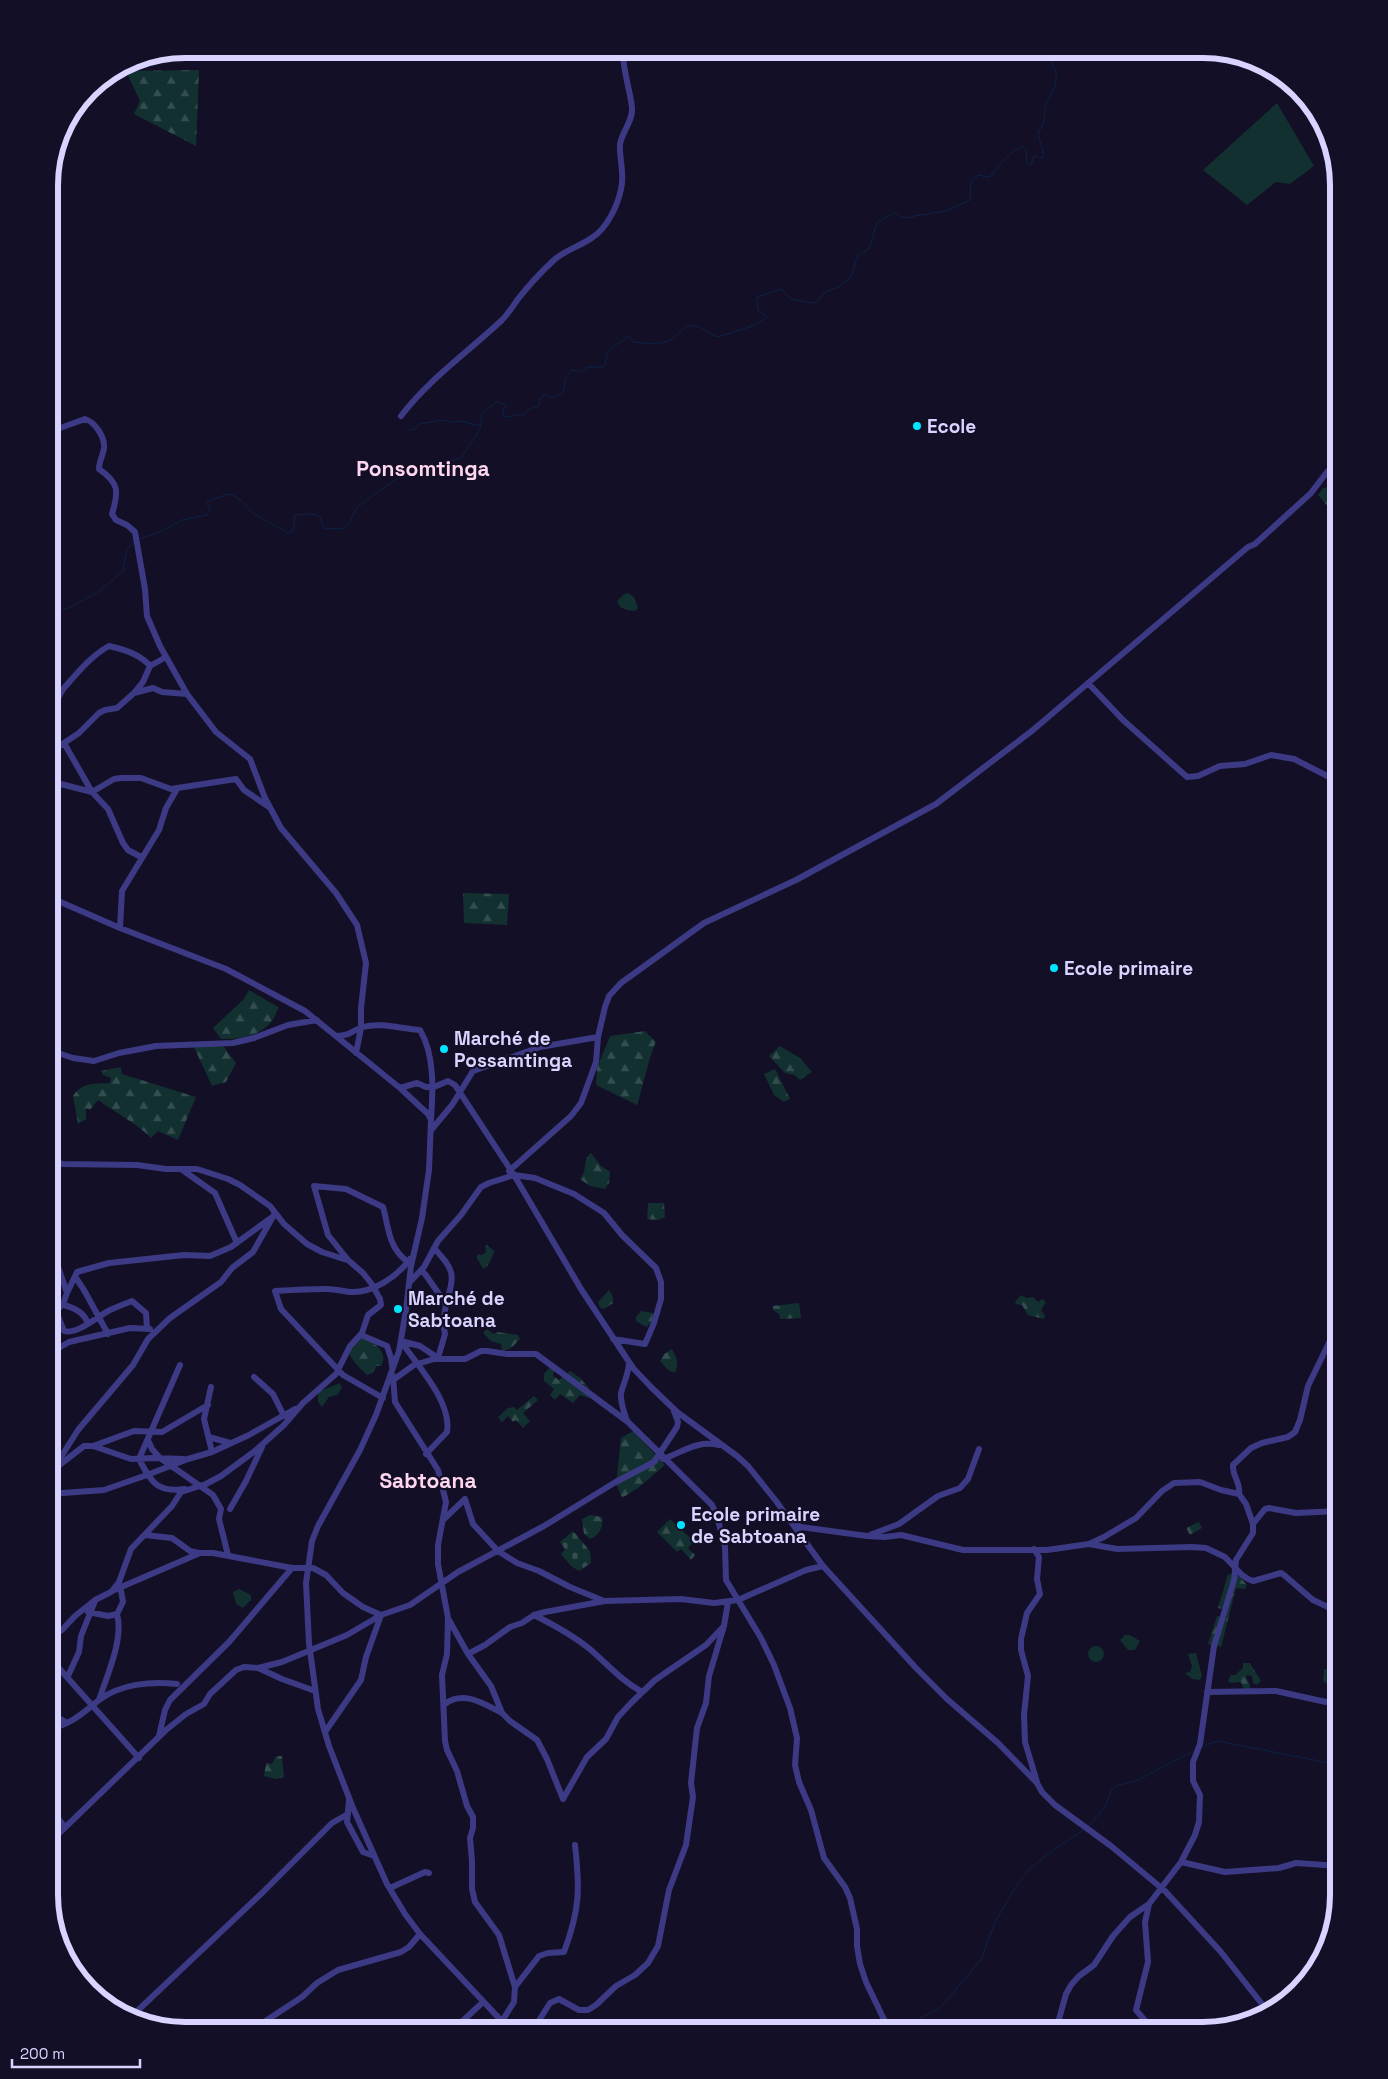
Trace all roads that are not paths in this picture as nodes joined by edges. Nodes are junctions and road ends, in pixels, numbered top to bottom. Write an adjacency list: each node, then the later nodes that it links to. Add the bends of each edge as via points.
1 (623, 58): 2 (street, via 632,112 620,142 622,184 614,210 594,237 556,258 537,276 504,319 459,356)
2 (400, 416)
3 (58, 428): 5 (street, via 85,418 95,425 103,441 99,469 114,480 116,491 112,514 135,532 147,616)
4 (1330, 469): 7 (street, via 1312,493 1286,518)
5 (166, 657): 6 (street); 9 (street)
6 (150, 666): 8 (street); 10 (street, via 146,661 110,646 87,662)
7 (1088, 683): 13 (street, via 1187,778 1220,766 1245,764 1271,755 1294,759); 24 (street, via 1033,730 936,804 796,880 704,924 626,979 609,996)
8 (134, 693): 9 (street, via 153,688); 11 (street, via 117,708 99,714)
9 (187, 694): 17 (street, via 216,732 250,759)
10 (58, 699)
11 (64, 743): 12 (street); 16 (street)
12 (58, 747)
13 (1330, 777)
14 (58, 783): 16 (street)
15 (177, 789): 16 (street, via 126,777 114,779); 17 (street, via 236,779 244,790); 18 (street)
16 (92, 792): 18 (street, via 108,809 126,847)
17 (269, 807): 22 (street, via 281,828 336,893 357,925 366,963)
18 (142, 856): 20 (street, via 122,891)
19 (58, 901): 20 (street)
20 (120, 928): 21 (street, via 226,969)
21 (317, 1020): 23 (street); 25 (street, via 288,1025 233,1043 156,1046 94,1061)
22 (361, 1028): 23 (street, via 348,1036); 26 (street); 27 (street, via 390,1026 420,1030)
23 (336, 1036): 26 (street)
24 (598, 1037): 29 (street, via 553,1043 492,1063 473,1071); 34 (street, via 596,1062 581,1103)
25 (58, 1053)
26 (356, 1053): 28 (street)
27 (434, 1087): 28 (street, via 416,1083); 29 (street, via 450,1082); 30 (street)
28 (400, 1088): 30 (street)
29 (460, 1092): 31 (street); 34 (street)
30 (431, 1120): 31 (street)
31 (432, 1129): 38 (street, via 423,1210)
32 (58, 1163): 33 (street)
33 (180, 1168): 35 (street, via 197,1169 240,1184); 36 (street, via 215,1193)
34 (511, 1173): 37 (street, via 481,1187); 58 (street); 58 (street, via 535,1178 580,1198 604,1213 656,1268 661,1282 661,1299 645,1344)
35 (275, 1213): 36 (street); 39 (street, via 307,1244); 54 (street, via 253,1252 232,1268 221,1282)
36 (237, 1243): 43 (street, via 210,1256 184,1255 109,1263 77,1272)
37 (434, 1248): 42 (street); 49 (street, via 452,1274)
38 (414, 1254): 40 (street); 44 (street)
39 (348, 1260): 40 (street, via 328,1235 314,1186 346,1189 382,1207 395,1250); 45 (street, via 364,1273)
40 (408, 1262): 45 (street)
41 (58, 1266): 46 (street)
42 (421, 1270): 44 (street); 49 (street)
43 (76, 1278): 46 (street); 51 (street)
44 (408, 1283): 59 (street)
45 (374, 1287): 57 (street, via 382,1303 368,1316); 66 (street, via 354,1292 326,1289 275,1291 281,1309)
46 (67, 1293): 48 (street)
47 (58, 1303): 48 (street)
48 (62, 1304): 50 (street); 53 (street, via 82,1314)
49 (446, 1304): 62 (street, via 445,1334)
50 (58, 1309)
51 (99, 1316): 53 (street); 55 (street, via 132,1301 146,1313); 56 (street)
52 (58, 1321): 53 (street, via 68,1332)
53 (88, 1324)
54 (159, 1328): 55 (street); 79 (street, via 148,1338 130,1369 87,1418)
55 (147, 1329): 56 (street, via 130,1328)
56 (108, 1334): 61 (street, via 68,1342)
57 (361, 1334): 66 (street, via 350,1346); 67 (street, via 387,1346)
58 (613, 1338): 63 (street)
59 (401, 1341): 62 (street, via 420,1346); 64 (street); 67 (street)
60 (1330, 1341): 99 (street, via 1308,1386 1295,1432 1251,1448 1233,1466)
61 (58, 1348)
62 (438, 1358): 64 (street); 75 (street, via 466,1358 487,1351 536,1354)
63 (629, 1362): 73 (street); 75 (street, via 621,1394)
64 (416, 1363): 67 (street); 87 (street, via 447,1412 448,1430)
65 (180, 1365): 76 (street)
66 (340, 1368): 70 (street, via 348,1378); 71 (street)
67 (393, 1376): 70 (street); 87 (street, via 393,1395 398,1410)
68 (254, 1377): 74 (street, via 273,1394)
69 (211, 1388): 72 (street)
70 (383, 1398): 114 (street, via 360,1450 318,1526)
71 (302, 1403): 74 (street); 81 (street)
72 (208, 1405): 76 (street, via 162,1432); 77 (street, via 204,1419)
73 (672, 1407): 82 (street); 88 (street, via 677,1427)
74 (284, 1416): 80 (street)
75 (628, 1422): 88 (street)
76 (150, 1431): 78 (street); 84 (street, via 122,1433)
77 (209, 1437): 80 (street); 86 (street)
78 (148, 1438): 89 (street); 90 (street)
79 (72, 1441): 83 (street); 92 (street)
80 (230, 1443): 86 (street)
81 (263, 1444): 96 (street, via 221,1476); 100 (street)
82 (722, 1445): 88 (street, via 699,1444 679,1454); 103 (street, via 748,1466)
83 (84, 1446): 84 (street); 93 (street)
84 (94, 1446): 90 (street)
85 (979, 1449): 106 (street, via 968,1479 960,1488 938,1496 899,1524)
86 (212, 1452): 91 (street)
87 (426, 1454): 102 (street, via 440,1477 446,1502)
88 (663, 1456): 109 (street); 119 (street, via 716,1511 725,1546 726,1580)
89 (160, 1458): 90 (street); 91 (street); 94 (street)
90 (139, 1459): 95 (street)
91 (188, 1459): 94 (street)
92 (58, 1461)
93 (58, 1466)
94 (171, 1466): 95 (street); 96 (street)
95 (147, 1475): 97 (street, via 156,1485 168,1490); 98 (street, via 104,1490)
96 (199, 1486): 97 (street); 111 (street, via 213,1495 221,1509 219,1519)
97 (191, 1488): 105 (street, via 179,1494)
98 (58, 1493)
99 (1239, 1494): 104 (street); 107 (street, via 1200,1482 1174,1482 1136,1518)
100 (230, 1509)
101 (1330, 1511): 104 (street, via 1296,1513 1269,1508)
102 (444, 1519): 109 (street, via 465,1499 473,1524); 116 (street, via 438,1545)
103 (792, 1522): 106 (street, via 801,1527); 112 (street)
104 (1253, 1524): 115 (street, via 1251,1537 1238,1556)
105 (145, 1535): 110 (street, via 172,1538 190,1551); 117 (street, via 129,1552)
106 (867, 1536): 108 (street, via 901,1535 969,1551)
107 (1089, 1544): 108 (street); 115 (street, via 1117,1549 1206,1548 1225,1557)
108 (1034, 1549): 151 (street, via 1039,1557 1037,1579 1040,1594 1027,1613 1021,1639 1028,1676 1025,1742)
109 (498, 1550): 116 (street); 120 (street, via 517,1563 540,1570)
110 (200, 1553): 111 (street); 117 (street)
111 (228, 1555): 113 (street)
112 (823, 1566): 119 (street, via 806,1570); 151 (street, via 916,1668)
113 (292, 1568): 114 (street); 149 (street, via 228,1642 170,1700)
114 (307, 1568): 126 (street, via 326,1575 362,1607); 131 (street)
115 (1235, 1569): 122 (street, via 1253,1580 1281,1573); 139 (street, via 1215,1640)
116 (442, 1583): 126 (street, via 410,1604); 128 (street)
117 (120, 1585): 118 (street); 125 (street, via 123,1602)
118 (95, 1600): 123 (street); 124 (street)
119 (738, 1600): 121 (street); 174 (street, via 774,1665 790,1708 797,1738 795,1765 799,1782 811,1810 824,1858 850,1898 860,1964)
120 (605, 1601): 121 (street, via 681,1599); 127 (street)
121 (728, 1602): 129 (street)
122 (1330, 1610)
123 (81, 1612): 124 (street); 130 (street)
124 (91, 1612): 125 (street, via 108,1616); 135 (street)
125 (117, 1614): 140 (street, via 117,1644)
126 (382, 1615): 131 (street); 148 (street, via 361,1680)
127 (534, 1615): 132 (street); 138 (street, via 589,1649 630,1686)
128 (448, 1618): 132 (street); 142 (street, via 447,1654 442,1675)
129 (724, 1626): 138 (street, via 706,1645); 172 (street, via 697,1728 691,1783 693,1797 686,1844 669,1890 658,1946 648,1963 596,2005 588,2010 579,2010 559,1999 550,2003)
130 (58, 1632)
131 (310, 1651): 134 (street); 137 (street)
132 (468, 1654): 144 (street, via 491,1686)
133 (58, 1666): 135 (street)
134 (258, 1668): 137 (street); 149 (street, via 236,1670 204,1704 186,1714)
135 (68, 1676): 143 (street)
136 (177, 1684): 140 (street, via 145,1683)
137 (315, 1691): 148 (street)
138 (642, 1692): 144 (street, via 618,1717 606,1739 587,1757 562,1799 537,1740)
139 (1207, 1692): 141 (street, via 1276,1691); 159 (street, via 1193,1769 1193,1781 1200,1796 1199,1822 1196,1836)
140 (99, 1700): 143 (street)
141 (1330, 1701)
142 (445, 1704): 144 (street, via 456,1698 470,1698); 166 (street, via 447,1750 474,1817 470,1838 473,1895 499,1936)
143 (93, 1706): 146 (street); 150 (street)
144 (502, 1713)
145 (58, 1718): 146 (street)
146 (67, 1723): 147 (street)
147 (58, 1727)
148 (325, 1732): 152 (street)
149 (159, 1738): 150 (street)
150 (139, 1758): 155 (street)
151 (1037, 1783): 163 (street, via 1063,1812 1111,1846)
152 (349, 1798): 153 (street); 158 (street)
153 (348, 1814): 158 (street, via 347,1822 356,1842 363,1852); 169 (street, via 332,1822)
154 (58, 1819): 155 (street)
155 (65, 1827): 156 (street)
156 (58, 1834)
157 (575, 1845): 166 (street, via 579,1898 564,1952 539,1956)
158 (374, 1856): 162 (street)
159 (1181, 1862): 160 (street, via 1225,1872 1279,1868 1296,1863); 163 (street)
160 (1330, 1865)
161 (429, 1873): 162 (street)
162 (390, 1888): 165 (street)
163 (1161, 1888): 164 (street); 168 (street, via 1221,1952)
164 (1149, 1904): 175 (street, via 1130,1916 1094,1965 1071,1985); 176 (street, via 1145,1922 1148,1962 1136,2010)
165 (420, 1934): 167 (street); 170 (street, via 401,1952 338,1970 325,1977)
166 (515, 1987): 173 (street, via 514,2002)
167 (483, 2002): 171 (street); 173 (street)
168 (1263, 2006)
169 (136, 2012)
170 (266, 2021)
171 (462, 2021)
172 (538, 2021)
173 (502, 2022)
174 (885, 2022)
175 (1058, 2022)
176 (1146, 2022)

